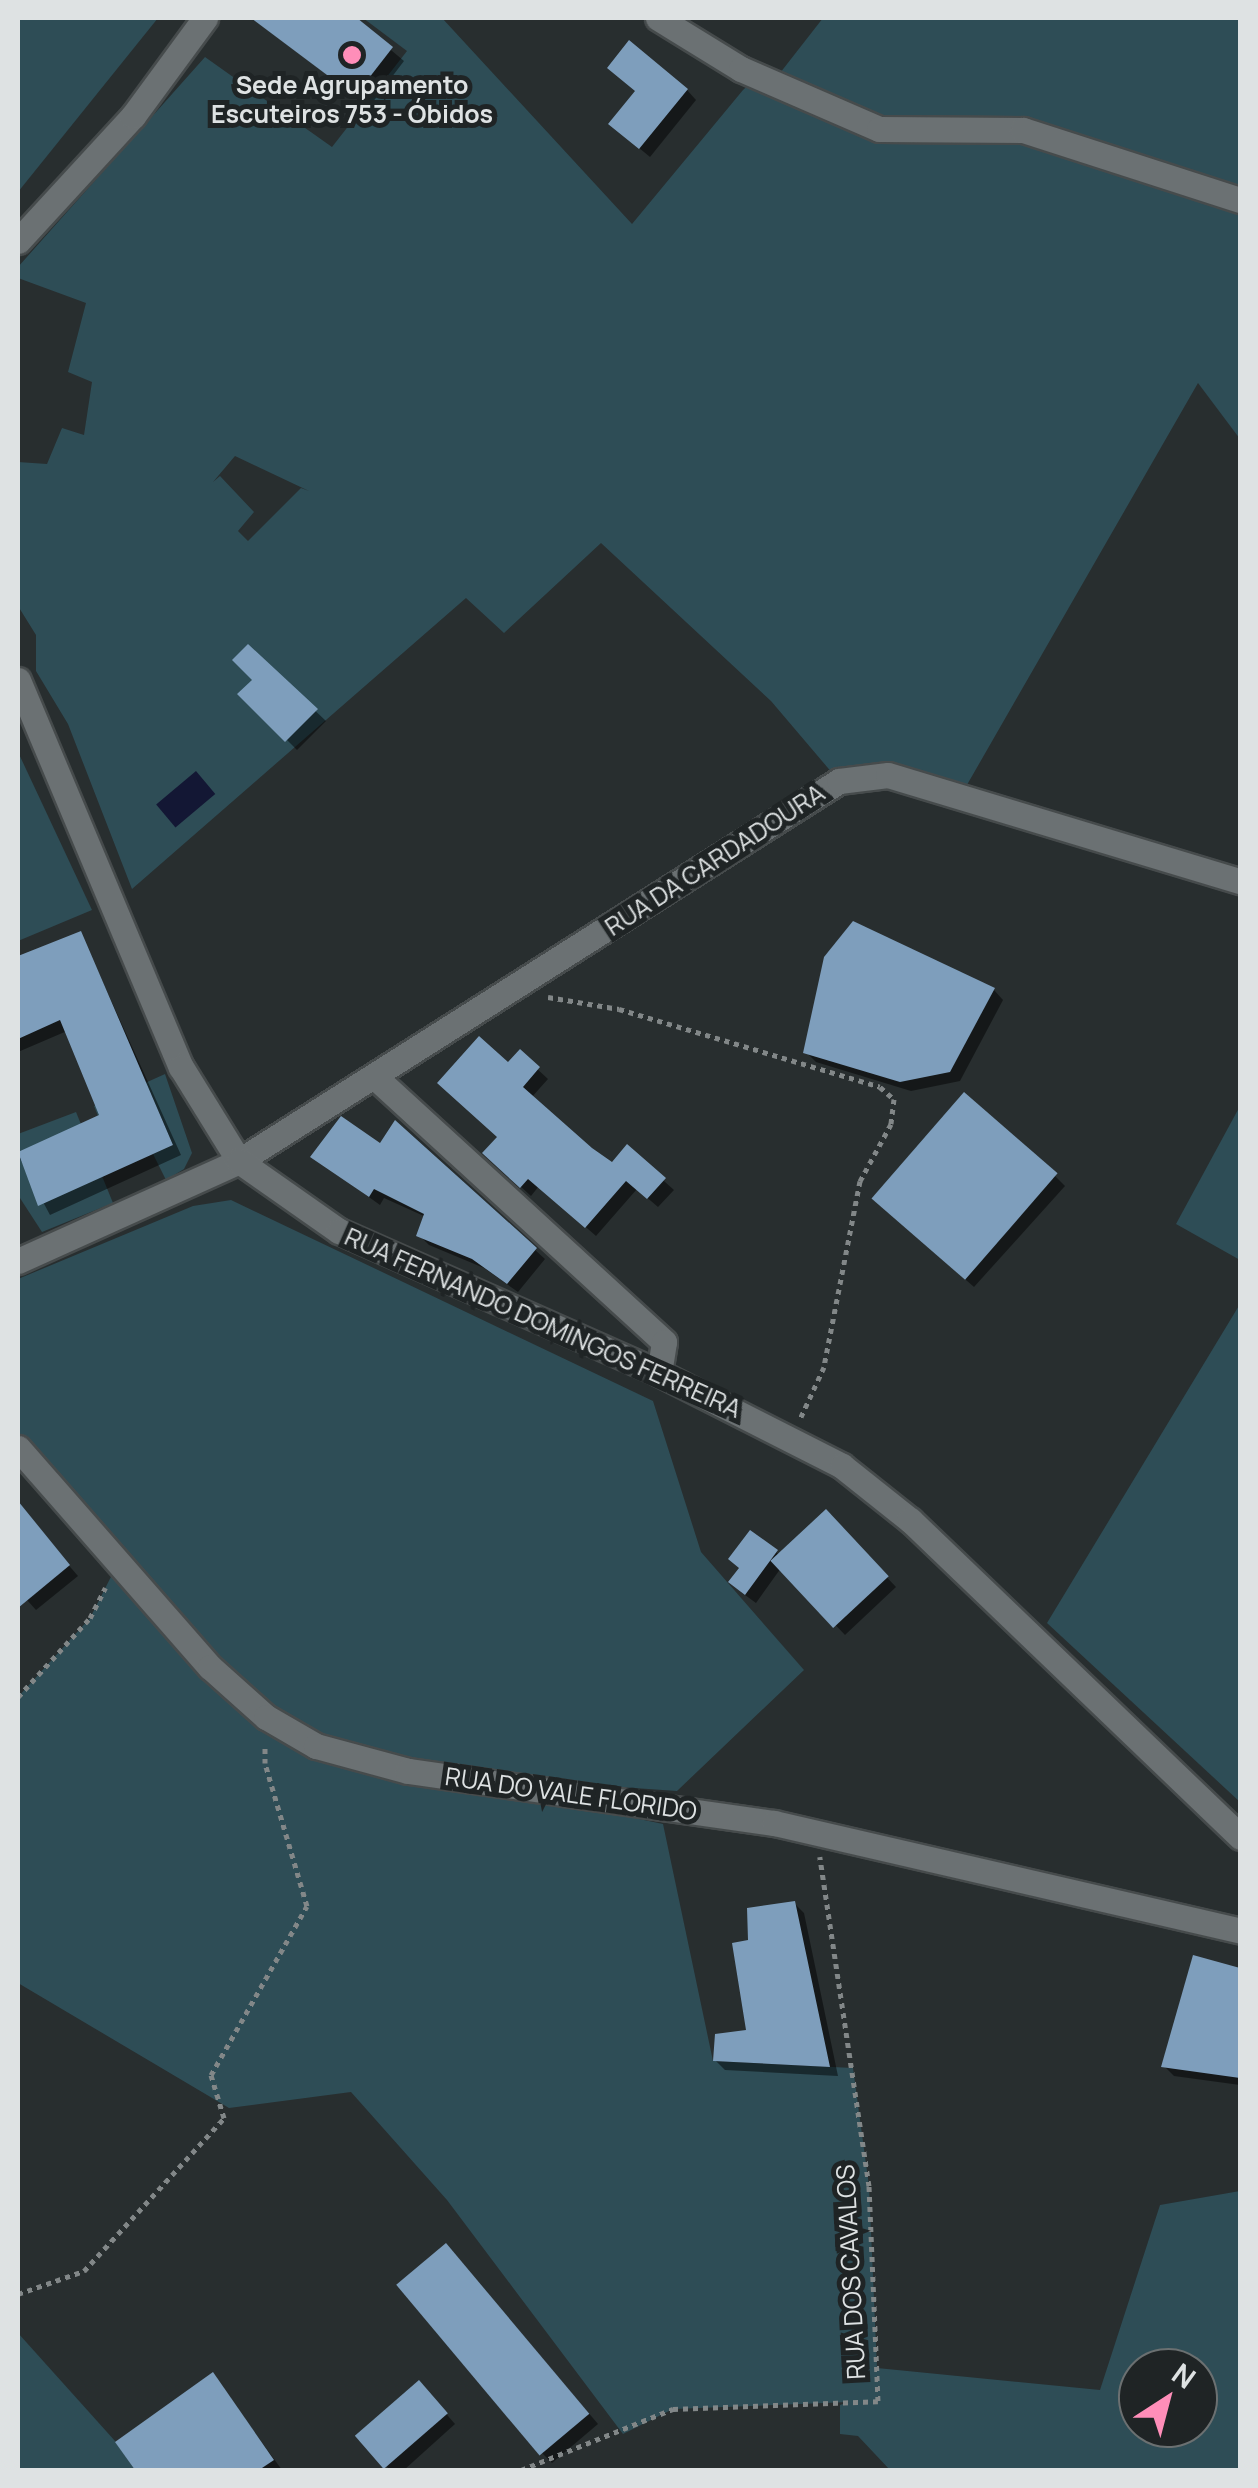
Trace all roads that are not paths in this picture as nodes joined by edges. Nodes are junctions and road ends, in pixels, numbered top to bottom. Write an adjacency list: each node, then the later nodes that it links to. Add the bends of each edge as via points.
1 (204, 18): 4 (street, via 134,116)
2 (658, 18): 3 (street, via 741,69 879,129 1022,130)
3 (1240, 200)
4 (18, 240)
5 (18, 680): 8 (street, RUA FERNANDO DOMINGOS FERREIRA, via 182,1067)
6 (1240, 881): 7 (street, RUA DA CARDADOURA, via 888,775 840,781)
7 (375, 1078): 8 (street, RUA DA CARDADOURA); 10 (street, via 664,1342)
8 (238, 1161): 9 (street, RUA DA CARDADOURA); 10 (street, RUA FERNANDO DOMINGOS FERREIRA, via 339,1231)
9 (19, 1256)
10 (659, 1373): 12 (street, RUA FERNANDO DOMINGOS FERREIRA, via 792,1437 910,1520)
11 (18, 1448): 13 (street, RUA DO VALE FLORIDO, via 210,1667 266,1717 316,1746 408,1771 816,1834)
12 (1240, 1837)
13 (1240, 1932)

